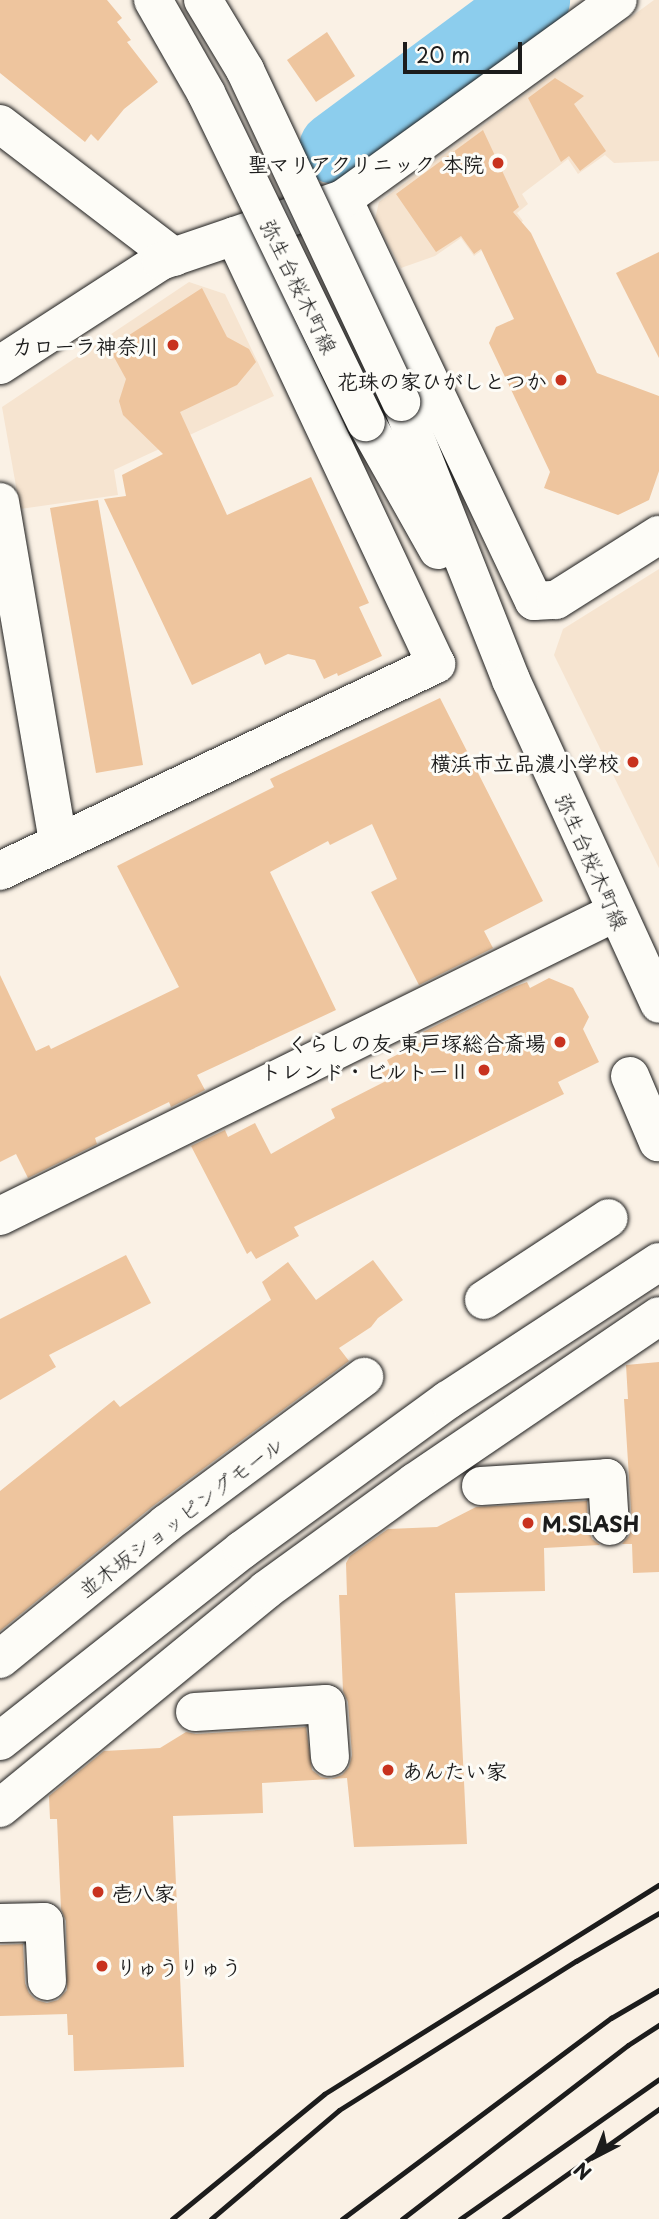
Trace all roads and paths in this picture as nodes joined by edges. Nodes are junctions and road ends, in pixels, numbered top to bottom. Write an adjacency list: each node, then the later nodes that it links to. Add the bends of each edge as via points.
1 (153, 0): 13 (street, 弥生台桜木町線, bridge, via 206,93 366,422)
2 (193, 0): 7 (street, via 222,48)
3 (203, 0): 13 (street, 弥生台桜木町線, bridge, via 244,69 401,402)
4 (618, 0): 6 (street)
5 (0, 124): 9 (street)
6 (342, 199): 7 (street); 12 (street, via 534,601 556,600)
7 (301, 213): 8 (street)
8 (235, 236): 9 (street); 14 (street, via 436,664)
9 (174, 257): 10 (street)
10 (0, 365)
11 (0, 502): 14 (street)
12 (659, 535)
13 (511, 680): 16 (street, 弥生台桜木町線)
14 (58, 843): 15 (street)
15 (0, 871)
16 (616, 912): 17 (street, 弥生台桜木町線); 20 (street)
17 (659, 1004)
18 (630, 1076): 19 (street)
19 (658, 1142)
20 (0, 1216)
21 (609, 1218): 23 (street)
22 (659, 1262): 30 (street, via 448,1400 242,1550)
23 (484, 1300)
24 (659, 1316): 32 (street, via 266,1590)
25 (364, 1377): 28 (street, 並木坂ショッピングモール, via 166,1524)
26 (481, 1486): 27 (street, via 607,1478)
27 (610, 1526)
28 (0, 1659)
29 (195, 1712): 31 (street, via 326,1704)
30 (0, 1741)
31 (330, 1758)
32 (0, 1808)
33 (0, 1923): 34 (street, via 44,1922)
34 (47, 1981)

